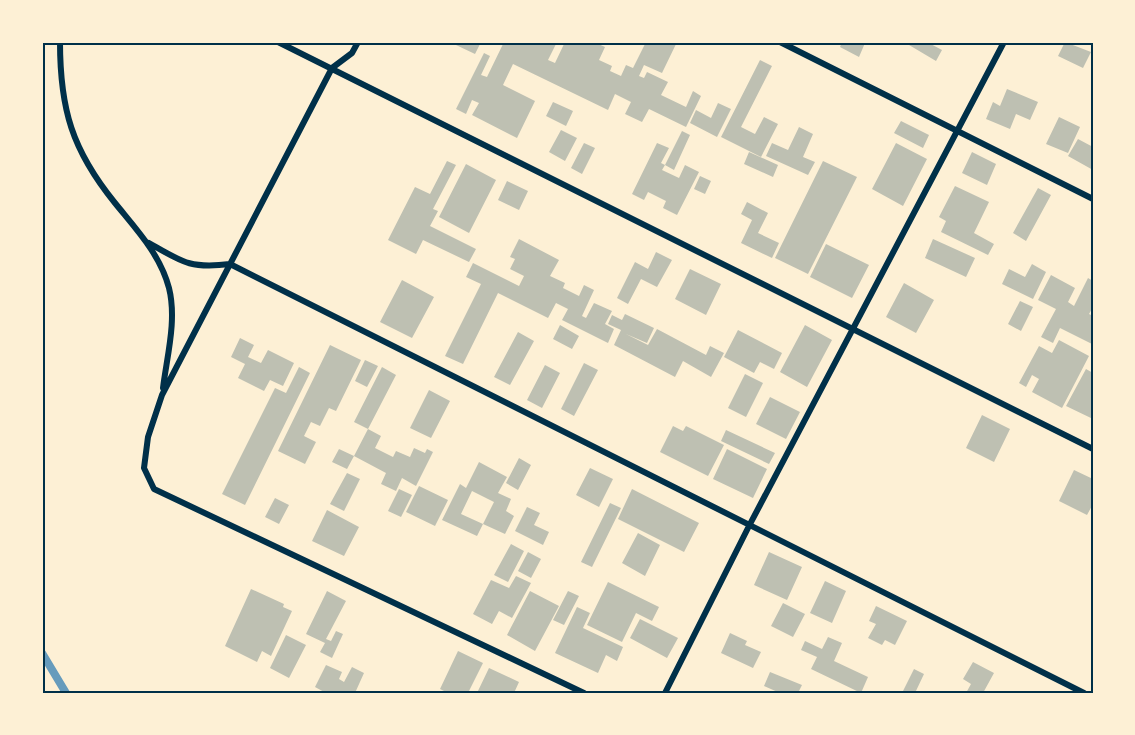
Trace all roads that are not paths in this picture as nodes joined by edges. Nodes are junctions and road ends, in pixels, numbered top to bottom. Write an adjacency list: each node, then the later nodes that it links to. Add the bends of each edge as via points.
1 (60, 42): 9 (street, via 63,104 70,132 113,201)
2 (278, 42): 6 (street)
3 (358, 42): 6 (street, via 352,53)
4 (780, 42): 7 (street)
5 (1004, 42): 7 (street)
6 (332, 68): 10 (street); 11 (street)
7 (958, 131): 8 (street); 11 (street)
8 (1093, 199)
9 (149, 243): 10 (street, via 189,265); 12 (street, via 169,288 171,324)
10 (230, 264): 12 (street); 14 (street)
11 (853, 328): 13 (street); 14 (street)
12 (162, 395): 15 (street, via 147,437 144,468 154,489)
13 (1093, 449)
14 (748, 525): 16 (street); 17 (street)
15 (584, 693)
16 (665, 693)
17 (1084, 693)

